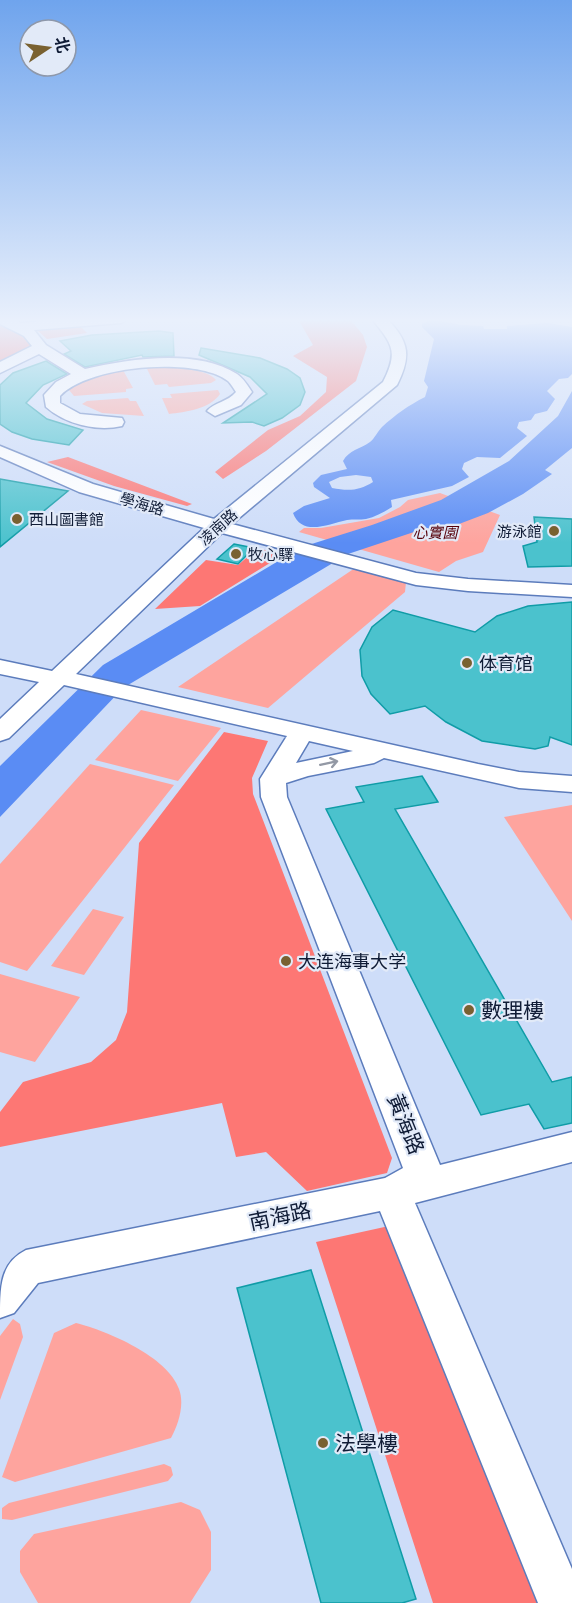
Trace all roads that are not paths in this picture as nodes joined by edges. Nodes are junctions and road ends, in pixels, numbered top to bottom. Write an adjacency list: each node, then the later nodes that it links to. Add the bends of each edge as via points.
1 (53, 394): 5 (street, via 52,404 73,418)
2 (243, 394): 4 (street, via 233,404)
3 (379, 394): 7 (street, 凌南路)
4 (215, 411)
5 (116, 422)
6 (0, 451): 7 (street, 學海路, via 86,488)
7 (217, 526): 8 (street, 學海路, via 416,579); 10 (street, 凌南路)
8 (572, 591)
9 (0, 667): 10 (street)
10 (58, 678): 11 (street, 凌南路); 12 (street)
11 (0, 733)
12 (301, 733): 13 (street); 14 (street)
13 (398, 755): 14 (street, one-way to 13, via 364,755); 15 (street, via 519,780)
14 (273, 778): 17 (street, 黃海路, via 274,796 422,1163 422,1174)
15 (572, 784)
16 (572, 1147): 17 (street, 南海路)
17 (392, 1193): 18 (street, 南海路, via 26,1268); 19 (street)
18 (0, 1300)
19 (562, 1603)

